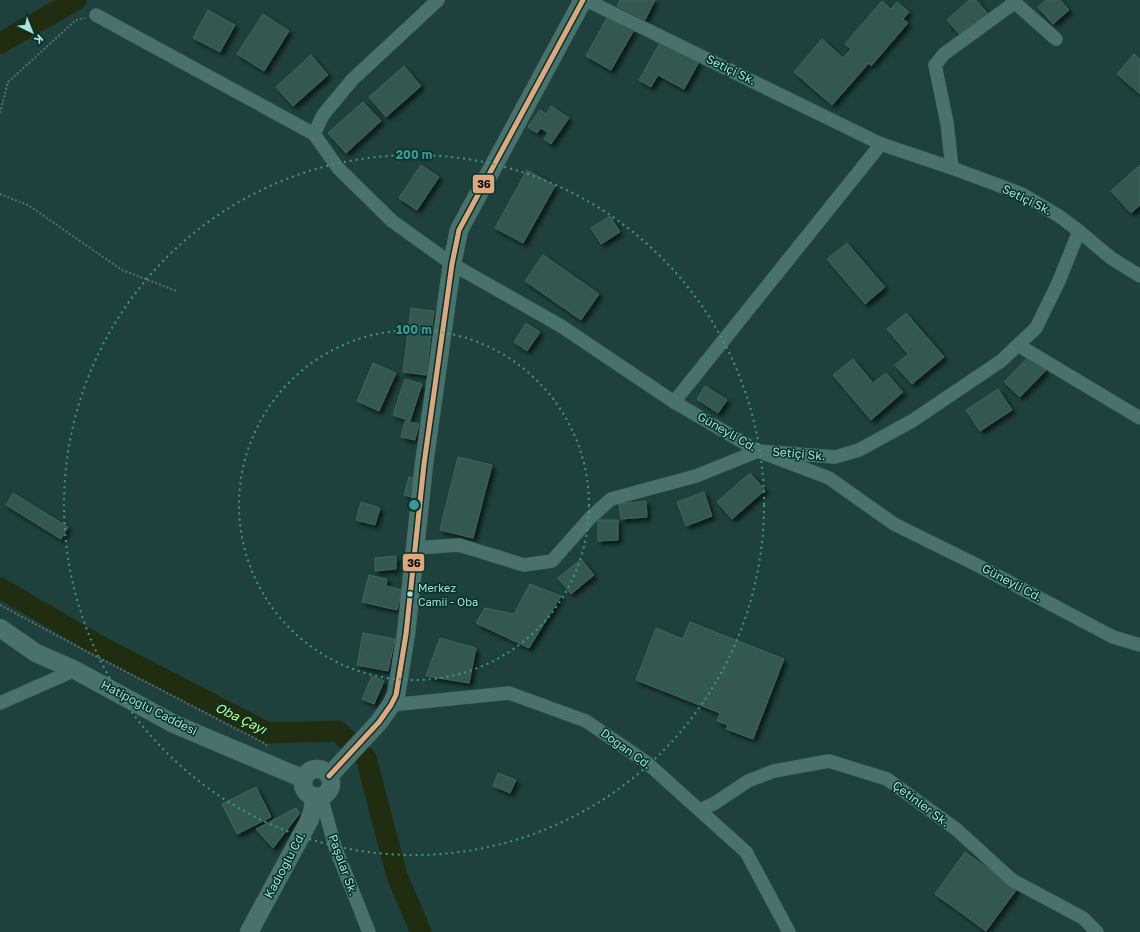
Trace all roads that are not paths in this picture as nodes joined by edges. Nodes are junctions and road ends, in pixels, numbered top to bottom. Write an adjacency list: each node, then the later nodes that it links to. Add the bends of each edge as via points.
1 (438, 0): 7 (street, via 352,80 323,114)
2 (583, 0): 11 (street, via 459,230)
3 (586, 0): 8 (street, Setiçi Sk.)
4 (1013, 1): 6 (street); 9 (street, via 944,54 935,65 947,123)
5 (96, 15): 7 (street)
6 (1056, 39)
7 (314, 134): 11 (street, Güneyli Cd., via 338,168 392,221)
8 (882, 144): 9 (street, Setiçi Sk.); 14 (street)
9 (952, 168): 10 (street, Setiçi Sk., via 1022,194)
10 (1079, 231): 12 (street, via 1111,258); 13 (street, Setiçi Sk., via 1060,281 1036,328)
11 (452, 264): 14 (street, Güneyli Cd., via 561,326); 19 (street)
12 (1140, 276)
13 (1018, 345): 15 (street); 17 (street, Setiçi Sk., via 1001,361 912,421 859,450)
14 (674, 402): 16 (street, Güneyli Cd.)
15 (1140, 418)
16 (758, 451): 17 (street, Setiçi Sk.); 18 (street, Güneyli Cd.); 19 (street, via 696,476 610,499 552,561 524,566 459,545)
17 (835, 457): 18 (street)
18 (829, 478): 21 (street, Güneyli Cd., via 894,524 980,566 1113,637)
19 (415, 548): 24 (street, via 406,634 396,695)
20 (0, 628): 22 (street, Hatipoğlu Caddesi, via 36,653)
21 (1140, 645)
22 (75, 670): 23 (street); 26 (street, Hatipoğlu Caddesi, via 174,724)
23 (0, 703)
24 (391, 705): 25 (street, via 379,722); 28 (street, Doğan Cd., via 509,694 586,721 646,762)
25 (329, 776): 26 (street, via 323,770 315,769 308,772); 27 (street, via 330,788)
26 (304, 779): 27 (street, via 305,790 310,795)
27 (318, 796): 29 (street, Kadıoğlu Cd., via 309,821); 30 (street, Paşalar Sk.)
28 (700, 810): 31 (street, Doğan Cd., via 746,852); 32 (street, Çetinler Sk., via 716,803 748,781 774,771 828,761 888,779 956,829 1012,880 1082,918)
29 (249, 932)
30 (369, 932)
31 (788, 932)
32 (1097, 932)

